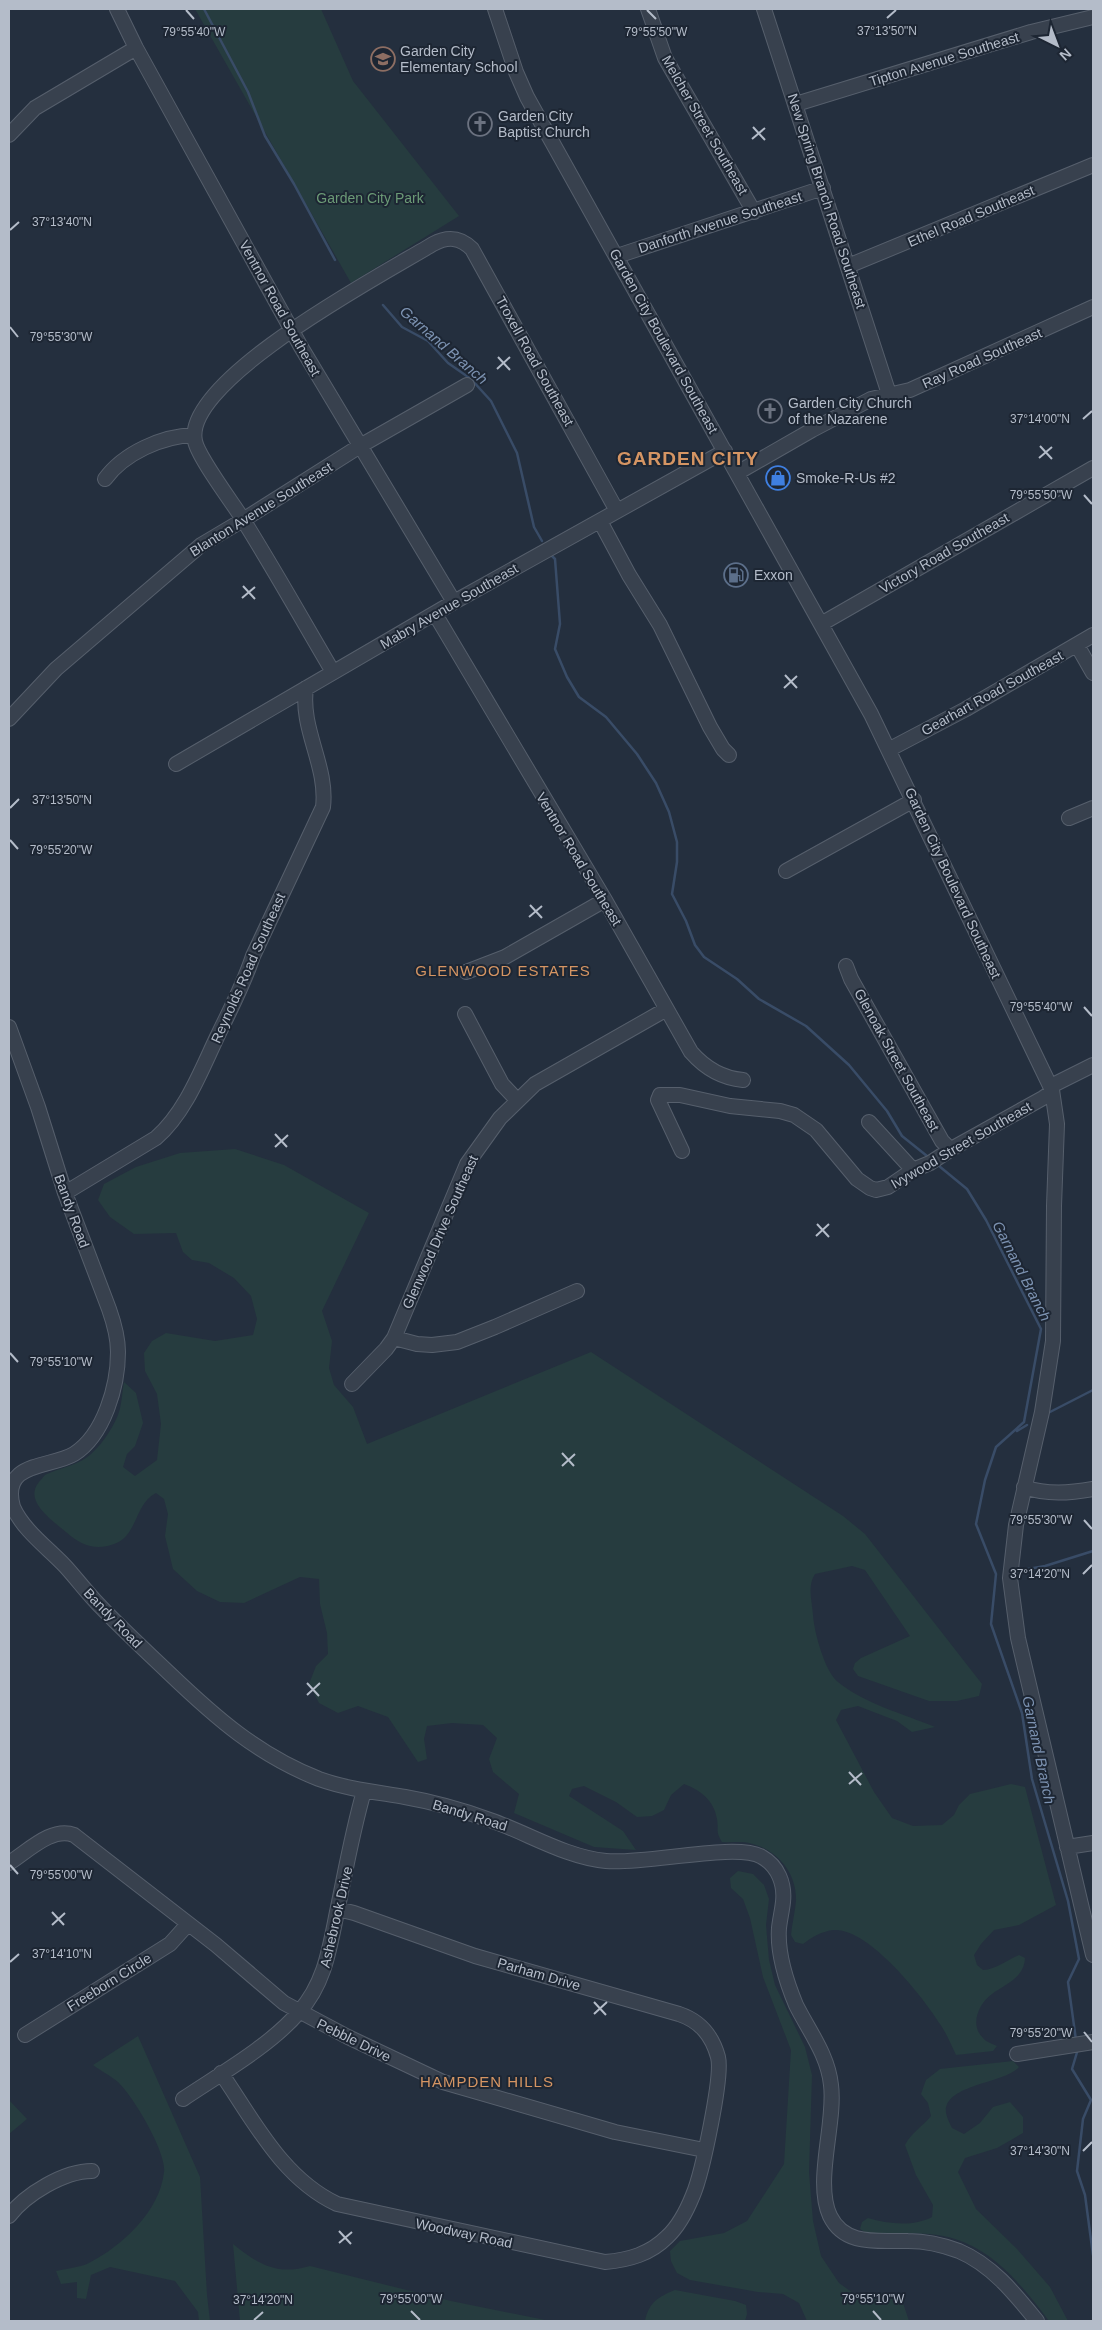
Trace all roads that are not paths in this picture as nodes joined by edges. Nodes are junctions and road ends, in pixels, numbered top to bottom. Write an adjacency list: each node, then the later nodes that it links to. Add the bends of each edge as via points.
1 (117, 9): 6 (street, Ventnor Road Southeast)
2 (495, 9): 12 (street, Garden City Boulevard Southeast, via 527,97)
3 (648, 9): 11 (street, Melcher Street Southeast, via 665,58)
4 (764, 9): 7 (street, New Spring Branch Road Southeast)
5 (1093, 17): 7 (street, Tipton Avenue Southeast, via 1031,32)
6 (136, 48): 8 (street, via 35,108); 15 (street, Ventnor Road Southeast)
7 (796, 104): 10 (street, New Spring Branch Road Southeast)
8 (9, 135)
9 (1093, 165): 13 (street, Ethel Road Southeast)
10 (823, 188): 11 (street, Danforth Avenue Southeast); 13 (street, New Spring Branch Road Southeast)
11 (754, 212): 12 (street, Danforth Avenue Southeast)
12 (617, 256): 20 (street, Garden City Boulevard Southeast)
13 (848, 266): 17 (street, New Spring Branch Road Southeast)
14 (1093, 307): 17 (street, Ray Road Southeast, via 910,390)
15 (291, 330): 18 (street, via 227,381 207,404); 19 (street, Ventnor Road Southeast); 24 (street, Troxell Road Southeast, via 433,244 444,239 459,240 472,249)
16 (466, 385): 19 (street, Blanton Avenue Southeast)
17 (889, 394): 22 (street, Ray Road Southeast, via 812,430)
18 (194, 435): 23 (street, via 173,437 127,457); 25 (street, via 197,448)
19 (360, 446): 25 (street, Blanton Avenue Southeast); 27 (street, Ventnor Road Southeast)
20 (725, 451): 22 (street, Garden City Boulevard Southeast); 24 (street, Mabry Avenue Southeast)
21 (1093, 468): 29 (street, Victory Road Southeast)
22 (737, 473): 29 (street, Garden City Boulevard Southeast)
23 (105, 479)
24 (617, 511): 26 (street, Mabry Avenue Southeast)
25 (243, 520): 32 (street); 35 (street, Blanton Avenue Southeast, via 200,545 172,567 56,669)
26 (600, 521): 27 (street, Mabry Avenue Southeast); 37 (street, via 660,625 710,726)
27 (454, 602): 28 (street, Mabry Avenue Southeast)
28 (435, 614): 32 (street, Mabry Avenue Southeast); 43 (street, Ventnor Road Southeast)
29 (820, 624): 36 (street, Garden City Boulevard Southeast)
30 (1093, 635): 31 (street, Gearhart Road Southeast)
31 (1077, 645): 33 (street); 36 (street, Gearhart Road Southeast)
32 (333, 672): 34 (street, Mabry Avenue Southeast)
33 (1093, 673)
34 (306, 688): 38 (street, Mabry Avenue Southeast); 57 (street, Reynolds Road Southeast, via 305,712 324,784 323,807 253,956 247,976 204,1064 166,1129)
35 (9, 719)
36 (890, 749): 39 (street, Garden City Boulevard Southeast)
37 (729, 755)
38 (176, 764)
39 (914, 800): 42 (street); 51 (street, Garden City Boulevard Southeast)
40 (1093, 808): 41 (street)
41 (1069, 818)
42 (786, 871)
43 (605, 900): 45 (street, via 504,957); 46 (street, Ventnor Road Southeast)
44 (846, 966): 54 (street, Glenoak Street Southeast, via 942,1141)
45 (466, 972)
46 (665, 1010): 50 (street, Ventnor Road Southeast, via 699,1061 723,1077); 52 (street, Glenwood Drive Southeast, via 535,1084)
47 (465, 1014): 52 (street, via 502,1084)
48 (9, 1027): 57 (street, Bandy Road)
49 (1093, 1064): 51 (street, Ivywood Street Southeast, via 1055,1084)
50 (743, 1080)
51 (1052, 1090): 54 (street, Ivywood Street Southeast); 62 (street, Garden City Boulevard Southeast, via 1057,1124 1053,1340 1046,1393)
52 (517, 1100): 59 (street, Glenwood Drive Southeast, via 484,1138 468,1164)
53 (869, 1122): 56 (street)
54 (953, 1148): 56 (street, Ivywood Street Southeast)
55 (682, 1151): 56 (street, Ivywood Street Southeast, via 658,1100 660,1095 680,1095 730,1106 794,1114 816,1130 847,1168 870,1188 883,1189)
56 (913, 1170)
57 (65, 1193): 61 (street, Bandy Road, via 109,1309 118,1340 118,1362 109,1402 84,1446 64,1459)
58 (577, 1291): 59 (street, via 458,1342 432,1345)
59 (394, 1338): 60 (street, Glenwood Drive Southeast)
60 (352, 1384)
61 (14, 1467): 64 (street, Bandy Road, via 11,1503 24,1524 117,1624 209,1711 274,1758 320,1779)
62 (1024, 1488): 63 (street, via 1062,1494); 66 (street, Garden City Boulevard Southeast, via 1010,1559 1012,1600)
63 (1093, 1489)
64 (364, 1791): 68 (street, Ashebrook Drive); 80 (street, Bandy Road, via 456,1809 508,1826 572,1853 606,1861 652,1861 746,1851 766,1859 781,1880 781,1961 796,2004 828,2066 832,2093 825,2195 834,2224 858,2240 926,2242 959,2251 985,2266)
65 (1093, 1843): 66 (street)
66 (1067, 1846): 70 (street, Garden City Boulevard Southeast)
67 (9, 1863): 69 (street, Pebble Drive, via 55,1834 74,1835)
68 (338, 1909): 71 (street, Ashebrook Drive, via 326,1964 314,1992); 77 (street, Parham Drive, via 476,1956 679,2014 698,2023 714,2045 720,2067)
69 (188, 1924): 71 (street, Pebble Drive); 72 (street, Freeborn Circle, via 170,1944)
70 (1093, 1954)
71 (299, 2013): 75 (street, Ashebrook Drive, via 271,2038); 77 (street, Pebble Drive, via 443,2082 615,2132)
72 (25, 2035)
73 (1093, 2042): 74 (street)
74 (1017, 2054)
75 (221, 2073): 76 (street, Ashebrook Drive); 77 (street, Woodway Road, via 287,2168 326,2199 353,2209 595,2261 634,2258 655,2248 669,2236 694,2195)
76 (183, 2099)
77 (704, 2150)
78 (92, 2172): 79 (street, via 61,2177 23,2202)
79 (9, 2216)
80 (1037, 2321)

